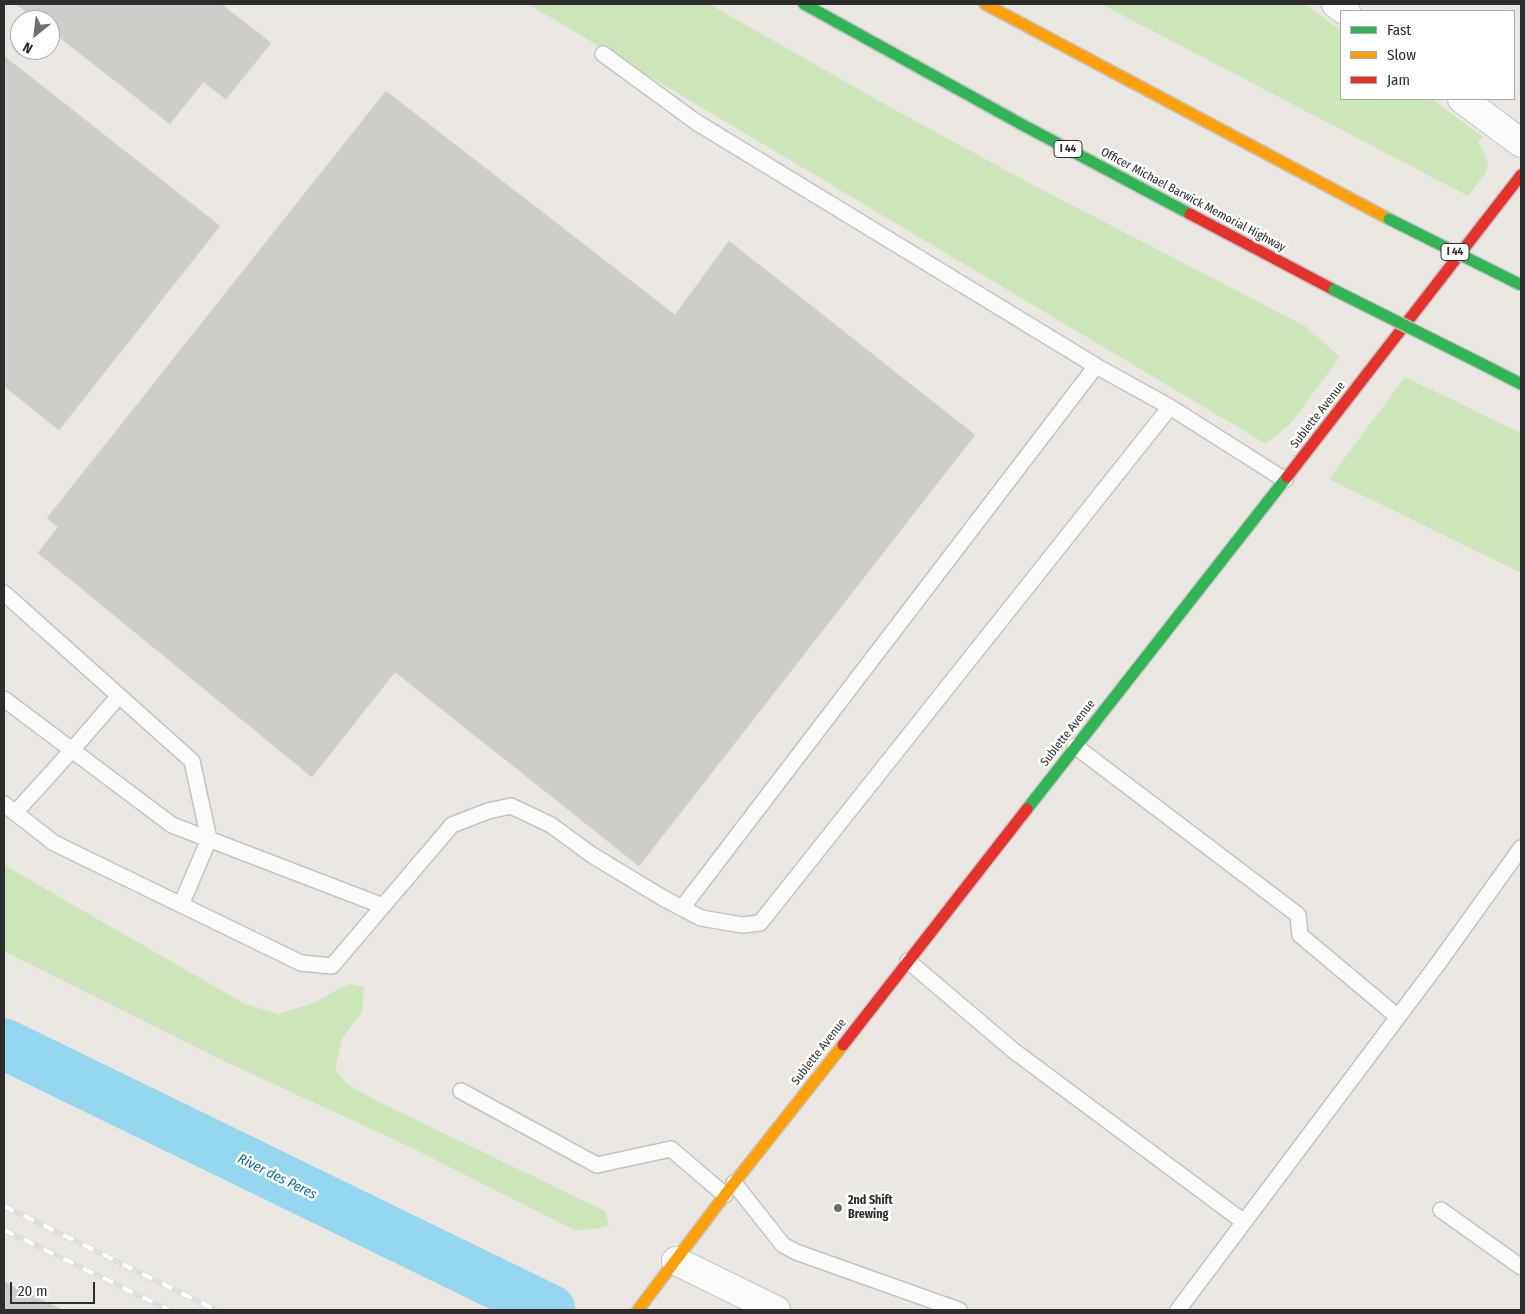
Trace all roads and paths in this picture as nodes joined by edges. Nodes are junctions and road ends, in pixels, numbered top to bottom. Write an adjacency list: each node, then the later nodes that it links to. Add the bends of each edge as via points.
1 (804, 4): 9 (main road, Officer Michael Barwick Memorial Highway / I 44, bridge, via 1021,124 1334,290)
2 (985, 4): 7 (main road, I 44, bridge, via 1389,219)
3 (603, 54): 8 (lane, via 696,122)
4 (1463, 100): 5 (street)
5 (1521, 143)
6 (1521, 175): 11 (main road, Sublette Avenue)
7 (1521, 285)
8 (1096, 366): 10 (lane); 22 (lane)
9 (1521, 384)
10 (1170, 407): 11 (lane); 22 (lane, via 760,923 742,925 702,918)
11 (1285, 480): 15 (main road, Sublette Avenue)
12 (4, 593): 13 (lane)
13 (118, 697): 16 (lane); 18 (lane, via 192,761)
14 (4, 699): 16 (lane)
15 (1075, 746): 23 (main road, Sublette Avenue); 24 (lane, via 1298,915 1300,935)
16 (72, 750): 17 (lane); 18 (lane, via 172,825)
17 (9, 809): 20 (lane, via 54,844)
18 (209, 839): 20 (lane); 21 (lane)
19 (1521, 848): 24 (lane)
20 (181, 905): 21 (lane, via 300,963 332,966)
21 (383, 906): 22 (lane, via 452,825 511,806 551,825 592,855)
22 (682, 908)
23 (908, 961): 26 (main road, Sublette Avenue); 28 (lane, via 1014,1051)
24 (1398, 1017): 28 (lane)
25 (461, 1091): 26 (lane, via 597,1165 671,1150)
26 (729, 1189): 29 (main road, Sublette Avenue); 33 (lane, via 783,1245 796,1252)
27 (1441, 1210): 30 (lane)
28 (1244, 1222): 34 (lane)
29 (676, 1261): 31 (main road, Sublette Avenue); 32 (street)
30 (1521, 1267)
31 (638, 1310)
32 (776, 1310)
33 (960, 1310)
34 (1178, 1310)

